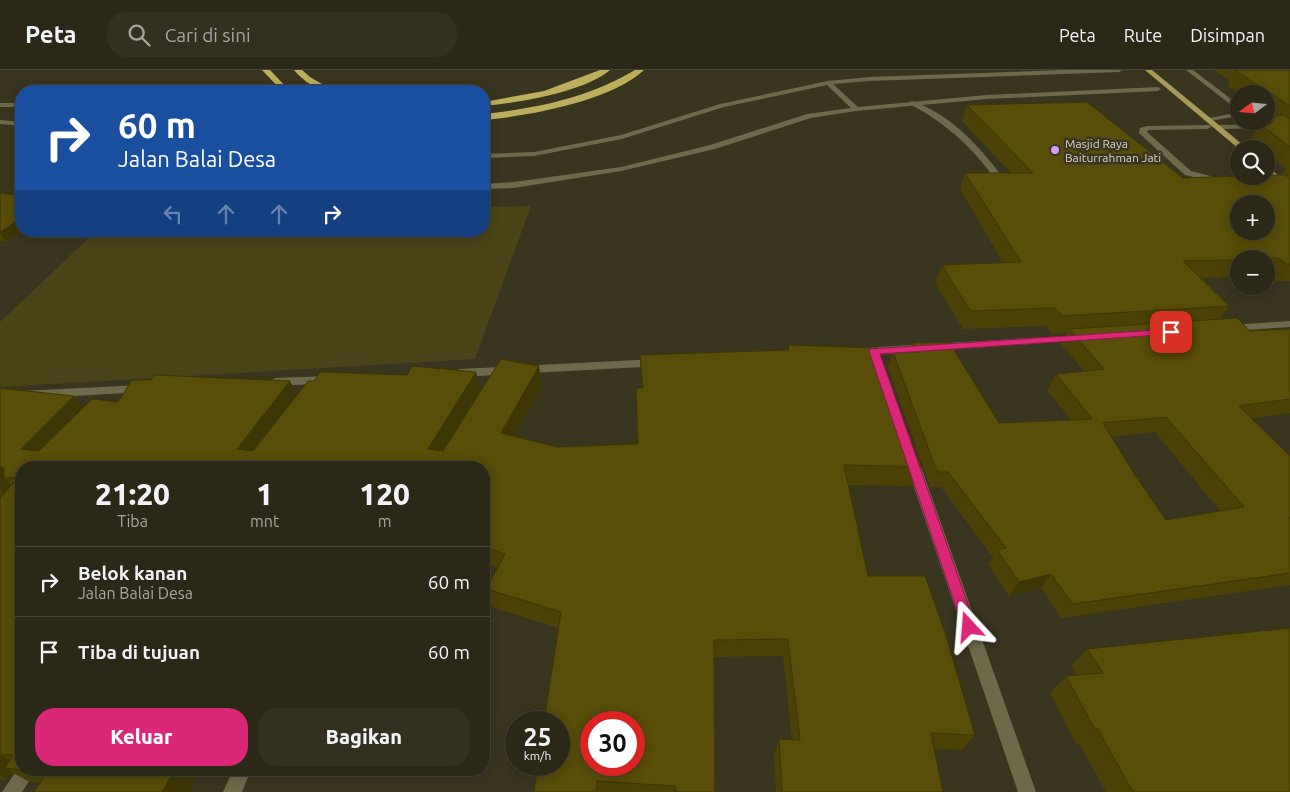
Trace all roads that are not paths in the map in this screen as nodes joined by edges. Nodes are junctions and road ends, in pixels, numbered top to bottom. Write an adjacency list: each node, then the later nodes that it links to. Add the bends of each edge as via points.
1 (266, 70): 9 (highway)
2 (298, 70): 10 (highway)
3 (606, 70): 13 (highway, via 551,91)
4 (640, 70): 18 (highway, via 574,99 534,110)
5 (1119, 70): 8 (street)
6 (1189, 70): 12 (street)
7 (1149, 71): 11 (main road); 22 (main road)
8 (828, 83): 17 (street); 27 (street, via 722,105 622,137 534,154)
9 (280, 85)
10 (318, 85)
11 (1158, 89): 14 (street); 22 (main road)
12 (1230, 102)
13 (490, 103)
14 (912, 103): 17 (street); 31 (street, via 945,120 974,145)
15 (0, 105): 16 (street)
16 (15, 105)
17 (856, 109): 32 (street, via 810,116 712,147 621,169)
18 (490, 116)
19 (1230, 117): 22 (street)
20 (0, 122): 21 (street)
21 (15, 123)
22 (1208, 123): 24 (main road); 26 (main road); 29 (street, via 1147,128 1143,133 1188,172 1200,178)
23 (1290, 126): 24 (street)
24 (1219, 127): 25 (main road)
25 (1234, 140)
26 (1230, 146)
27 (490, 156)
28 (1275, 178): 33 (main road)
29 (1228, 181)
30 (1275, 184): 33 (main road)
31 (1004, 185)
32 (490, 187)
33 (1287, 192)
34 (1290, 324): 35 (street)
35 (1221, 328)
36 (1092, 337): 37 (street)
37 (874, 351): 38 (street); 40 (street)
38 (844, 352)
39 (668, 362): 41 (street)
40 (880, 370)
41 (501, 371): 42 (street); 46 (street)
42 (452, 374)
43 (342, 379): 44 (street)
44 (323, 380): 45 (street); 50 (street)
45 (264, 383)
46 (493, 385)
47 (155, 388): 48 (street)
48 (126, 390): 49 (street); 51 (street)
49 (0, 396)
50 (311, 396)
51 (110, 404)
52 (906, 445): 57 (street)
53 (23, 776): 55 (street)
54 (239, 776): 56 (street)
55 (11, 792)
56 (232, 792)
57 (1027, 792)

